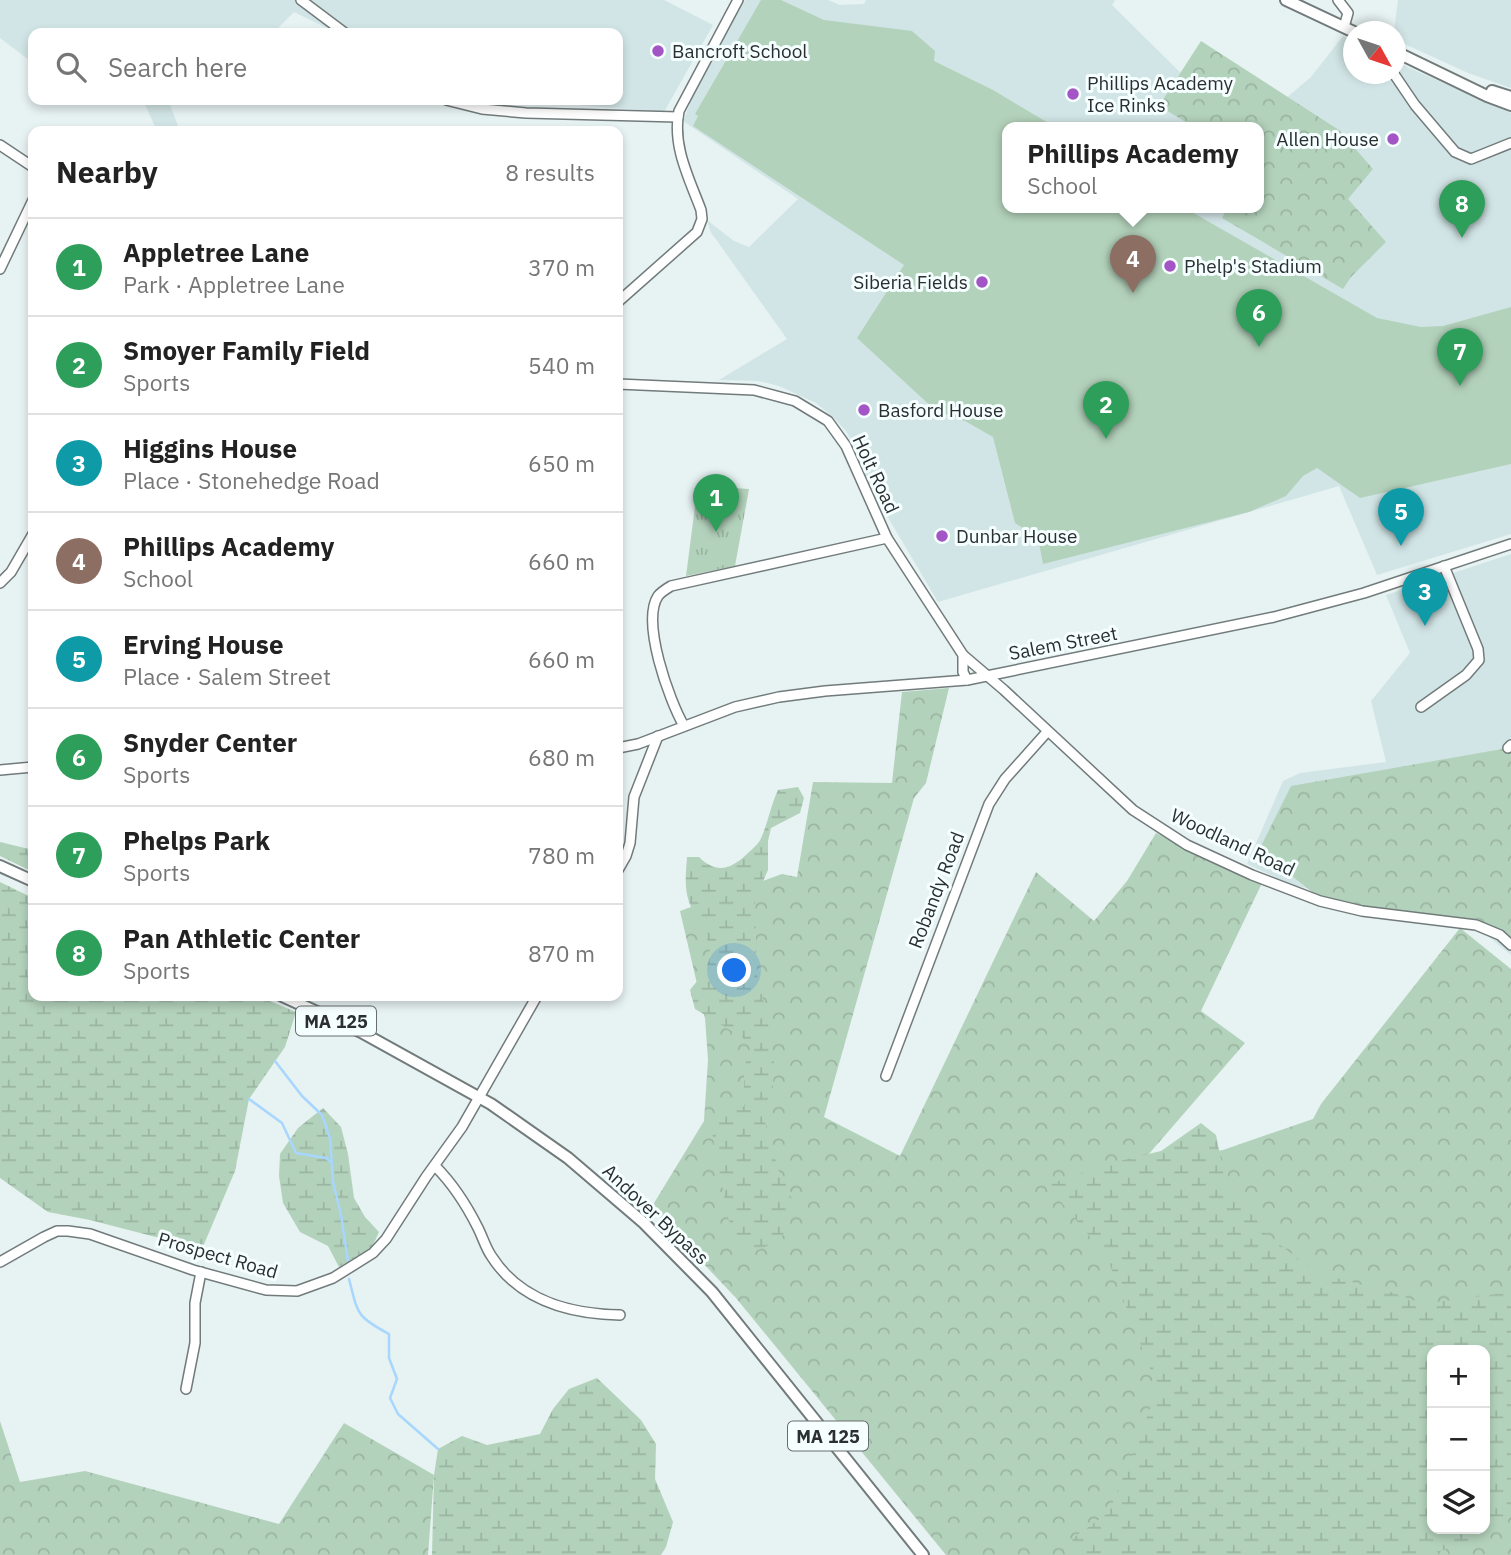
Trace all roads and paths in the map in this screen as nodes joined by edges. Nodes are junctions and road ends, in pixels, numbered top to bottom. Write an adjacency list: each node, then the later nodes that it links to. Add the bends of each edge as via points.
1 (302, 0): 7 (street)
2 (738, 0): 14 (street)
3 (1338, 0): 5 (street)
4 (1290, 1): 6 (main road)
5 (1348, 21)
6 (1343, 27)
7 (338, 28)
8 (1406, 57): 9 (main road)
9 (1449, 78): 11 (main road); 13 (main road)
10 (1401, 84): 15 (street, via 1455,152 1471,159)
11 (1511, 97)
12 (466, 105): 14 (street, via 526,113)
13 (1511, 105)
14 (678, 117): 20 (street, via 678,143 702,219 691,238)
15 (1511, 143)
16 (0, 145): 17 (street)
17 (28, 164)
18 (28, 210): 19 (street)
19 (0, 269)
20 (623, 298)
21 (623, 384): 22 (street, Holt Road, via 738,388 795,401 835,429)
22 (887, 538): 27 (street, Holt Road); 31 (street, via 671,586 661,592 652,618 659,663)
23 (28, 542): 26 (street)
24 (1511, 544): 25 (street, Salem Street)
25 (1444, 566): 28 (street, Salem Street, via 1274,617); 30 (street, via 1479,660)
26 (0, 583)
27 (962, 655): 28 (street, Holt Road); 29 (street, Holt Road)
28 (986, 676): 29 (street, Salem Street); 32 (street, Woodland Road)
29 (967, 680): 31 (street, Salem Street, via 779,698 735,707)
30 (1421, 707)
31 (684, 726): 33 (street, Salem Street)
32 (1047, 732): 40 (street, Woodland Road, via 1133,810 1187,845 1320,901 1476,925); 43 (street, Robandy Road, via 1004,779 989,804)
33 (658, 736): 34 (street, Salem Street); 37 (street, via 634,797 630,843)
34 (623, 747)
35 (28, 767): 36 (street)
36 (0, 770)
37 (623, 861)
38 (0, 866): 39 (main road)
39 (28, 879)
40 (1511, 945)
41 (293, 1001): 44 (main road, Andover Bypass / MA 125, via 361,1032)
42 (534, 1001): 44 (street, Prospect Road)
43 (886, 1076)
44 (479, 1097): 45 (street, Prospect Road); 50 (main road, Andover Bypass / MA 125, via 568,1158 667,1244 712,1292)
45 (435, 1166): 47 (street, Prospect Road, via 379,1248 322,1283 282,1292); 48 (street, via 453,1183 493,1259 515,1282 540,1299 565,1308 589,1315)
46 (0, 1262): 47 (street, Prospect Road, via 57,1231 68,1231 90,1234)
47 (201, 1272): 49 (street)
48 (620, 1315)
49 (186, 1390)
50 (923, 1555)

